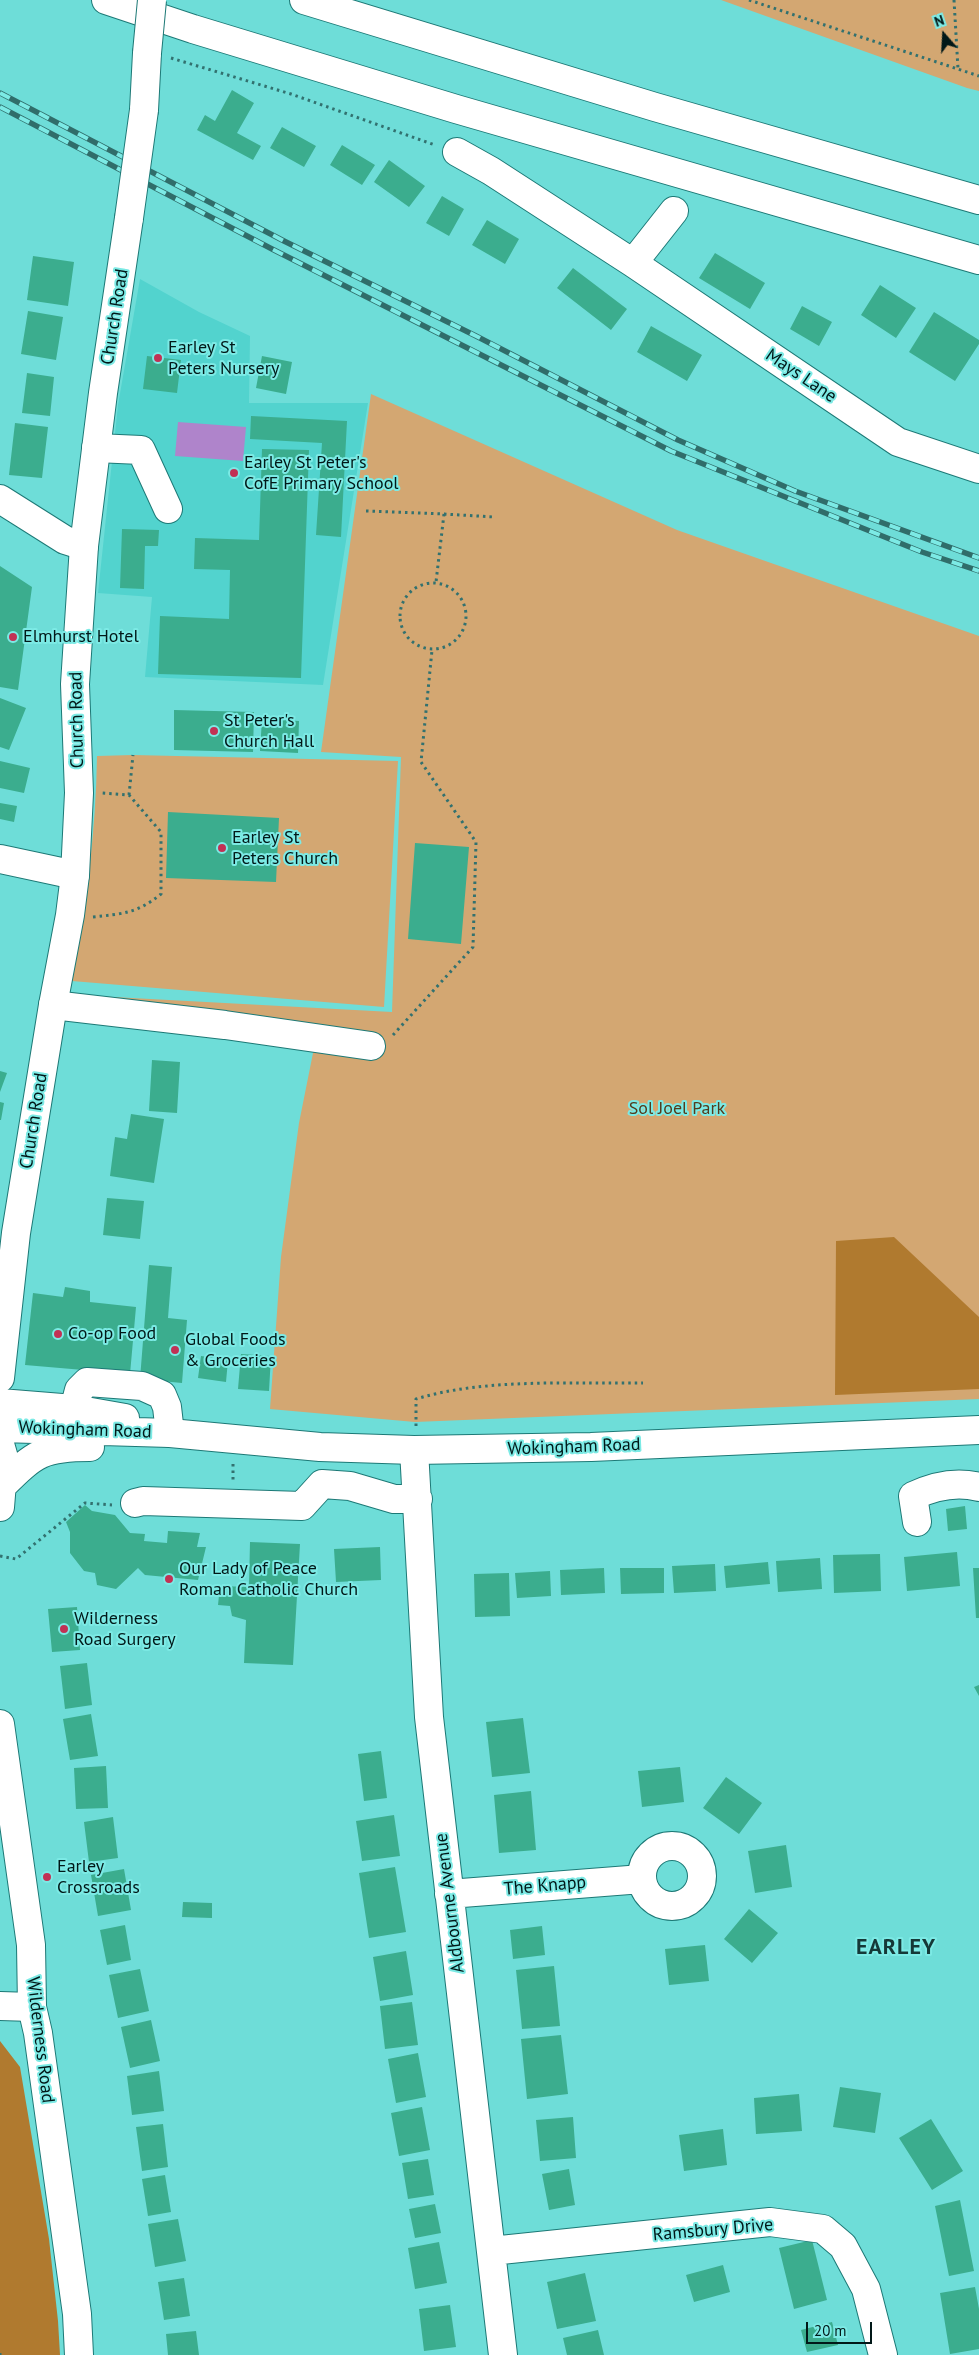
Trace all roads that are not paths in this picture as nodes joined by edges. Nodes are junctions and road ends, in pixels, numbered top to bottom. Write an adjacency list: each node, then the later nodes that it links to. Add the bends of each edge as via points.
1 (106, 0): 7 (main road, via 456,109)
2 (152, 0): 9 (main road, Church Road, bridge, via 156,55 144,110)
3 (304, 0): 5 (main road, via 636,101)
4 (457, 152): 8 (main road, Mays Lane, via 492,171)
5 (979, 200)
6 (674, 211): 8 (main road)
7 (979, 260)
8 (633, 264): 10 (main road, Mays Lane, via 898,442)
9 (96, 448): 12 (main road, via 141,450); 13 (main road, Church Road)
10 (979, 469)
11 (0, 499): 13 (main road, via 64,540)
12 (168, 509)
13 (84, 546): 15 (main road, Church Road, via 75,684 79,793)
14 (0, 859): 15 (main road)
15 (75, 875): 16 (main road, Church Road)
16 (53, 1005): 17 (main road); 18 (main road, Church Road)
17 (370, 1046)
18 (8, 1230): 19 (main road, Church Road)
19 (0, 1378)
20 (0, 1402): 23 (main road, Wokingham Road, via 74,1409 136,1420)
21 (0, 1428): 23 (main road, Wokingham Road)
22 (979, 1430): 24 (main road, Wokingham Road, via 552,1449)
23 (170, 1433): 24 (main road, Wokingham Road, via 320,1447); 27 (main road, via 148,1447 46,1450 20,1467)
24 (415, 1440): 28 (main road, Aldbourne Avenue)
25 (0, 1444): 27 (main road, via 4,1458)
26 (979, 1486): 30 (main road, via 934,1486 913,1496)
27 (1, 1497)
28 (418, 1500): 29 (main road, via 394,1499 350,1486 322,1484 302,1506); 33 (main road, Aldbourne Avenue, via 429,1717)
29 (135, 1502)
30 (917, 1522)
31 (0, 1724): 35 (main road, Wilderness Road, via 31,1945)
32 (642, 1878): 33 (main road, The Knapp)
33 (449, 1894): 36 (main road, Aldbourne Avenue)
34 (0, 2006): 35 (main road)
35 (32, 2006): 37 (main road, Wilderness Road, via 77,2314)
36 (491, 2251): 38 (main road, Aldbourne Avenue); 39 (main road, Ramsbury Drive, via 770,2222 823,2229 843,2246 866,2289)
37 (79, 2355)
38 (504, 2355)
39 (883, 2355)

